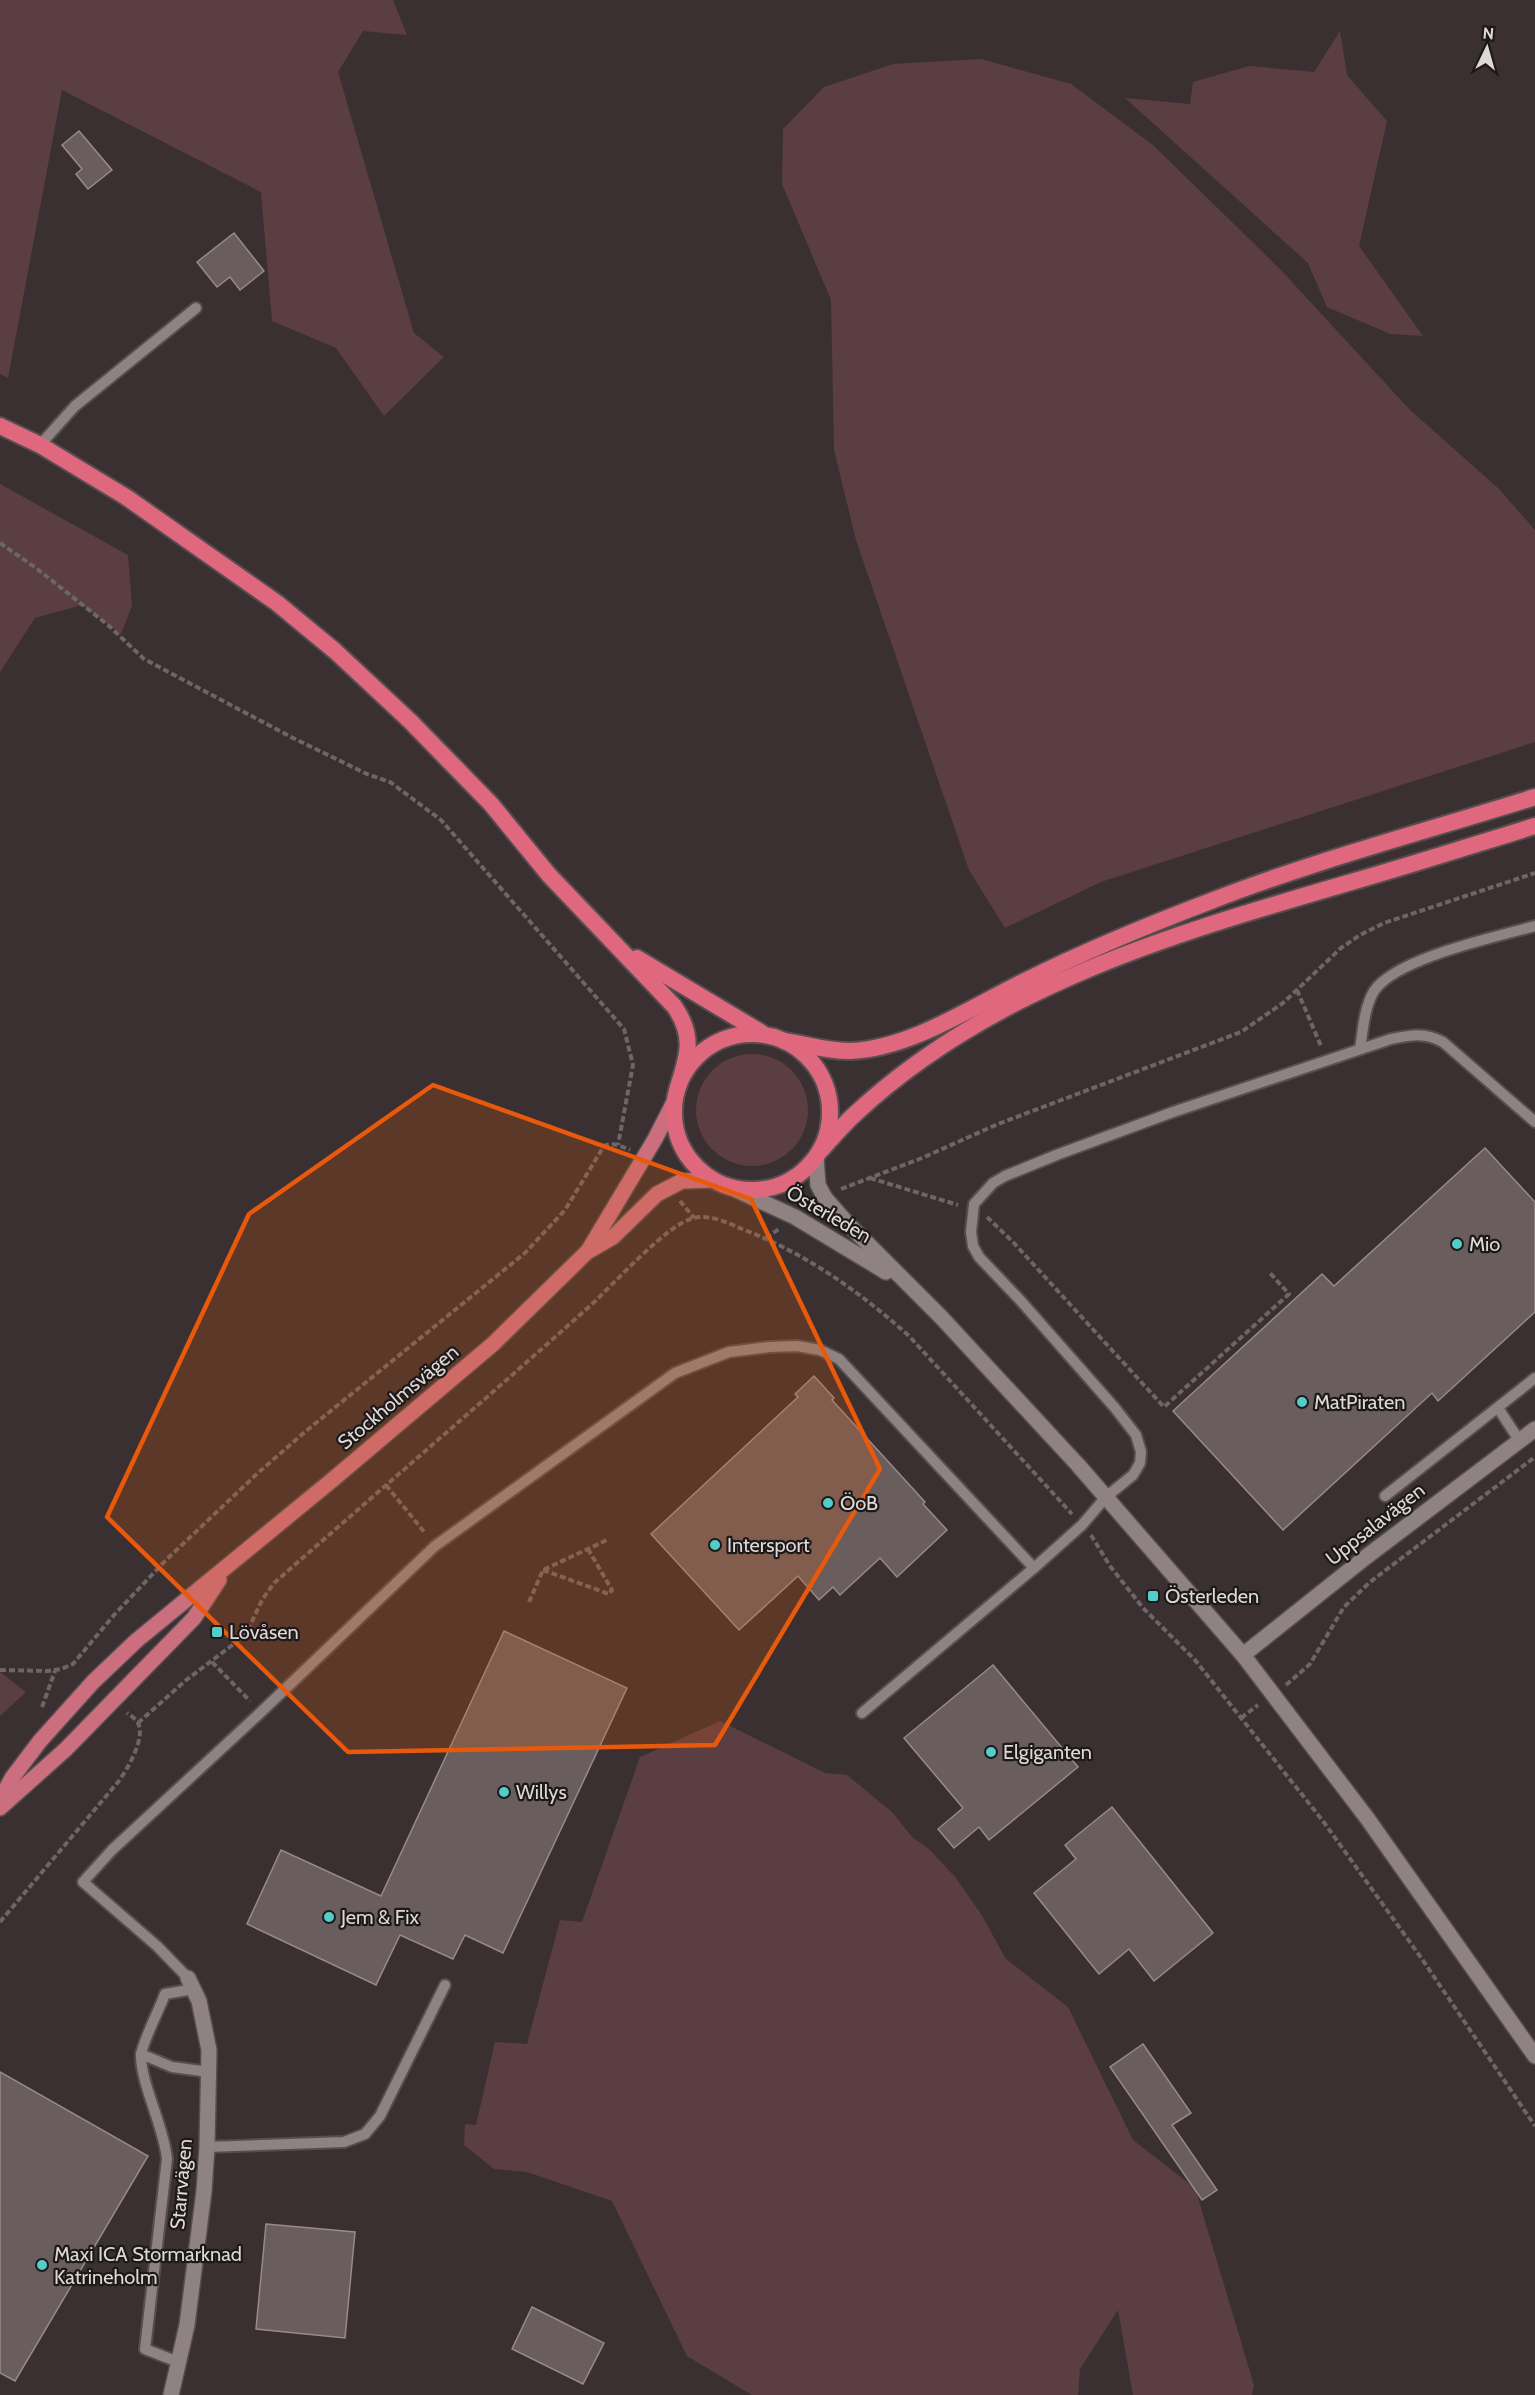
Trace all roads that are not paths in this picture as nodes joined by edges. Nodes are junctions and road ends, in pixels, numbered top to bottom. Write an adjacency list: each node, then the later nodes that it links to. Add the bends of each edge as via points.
1 (196, 308): 3 (lane, via 75,406)
2 (0, 426): 3 (highway)
3 (40, 445): 7 (highway, via 126,497 277,603 335,651 483,796 549,875)
4 (1535, 797): 9 (highway, via 1212,901 1074,958 903,1039 852,1051)
5 (1535, 826): 13 (highway, via 1172,936 1094,965 1019,1000 953,1039 855,1114)
6 (1535, 926): 10 (lane, via 1408,966 1383,981 1369,1002)
7 (621, 948): 8 (highway); 11 (highway, via 674,1006 685,1024 688,1053)
8 (765, 1035): 9 (highway); 11 (highway, via 735,1035 707,1048 686,1071)
9 (784, 1041): 13 (highway, via 812,1061 830,1098 826,1137)
10 (1360, 1049): 12 (lane, via 1414,1034 1431,1035); 22 (lane, via 1173,1112 1005,1176 974,1204 971,1232 979,1257 1136,1435 1140,1463 1133,1475)
11 (677, 1094): 14 (highway, via 674,1116 684,1149 701,1171); 15 (main road, Stockholmsvägen, via 655,1139)
12 (1535, 1122)
13 (818, 1153): 14 (highway, via 802,1173 774,1187 743,1190); 16 (street, Österleden, via 817,1179 825,1198)
14 (721, 1183): 15 (main road, Stockholmsvägen, via 682,1181 669,1186 613,1237); 16 (street, Österleden, via 795,1217)
15 (587, 1252): 23 (main road, Stockholmsvägen, via 493,1344)
16 (906, 1285): 22 (street, Österleden, via 965,1343)
17 (1535, 1378): 18 (lane)
18 (1498, 1408): 20 (lane); 21 (lane)
19 (1535, 1429): 20 (street, Uppsalavägen)
20 (1519, 1440): 25 (street, Uppsalavägen)
21 (1385, 1496)
22 (1106, 1497): 24 (lane, via 1082,1525); 25 (street, Österleden)
23 (228, 1566): 27 (main road, Stockholmsvägen, via 136,1641 93,1682 33,1750); 28 (main road, Stockholmsvägen, via 194,1618 66,1749)
24 (1034, 1568): 26 (lane); 29 (lane, via 839,1359 797,1346 769,1347 729,1352 675,1373 435,1546 112,1850 83,1882 149,1939)
25 (1243, 1655): 32 (street, Österleden, via 1367,1818)
26 (862, 1713)
27 (0, 1800)
28 (0, 1808)
29 (191, 1983): 31 (lane, via 165,1994); 33 (street, Starrvägen, via 206,2027)
30 (445, 1985): 34 (lane, via 380,2116 365,2134 344,2142)
31 (141, 2054): 33 (lane, via 172,2067); 35 (lane, via 167,2159 145,2349)
32 (1535, 2056)
33 (209, 2072): 34 (street, Starrvägen)
34 (207, 2147): 35 (street, Starrvägen, via 187,2325)
35 (178, 2362): 36 (street, Starrvägen)
36 (171, 2395)

